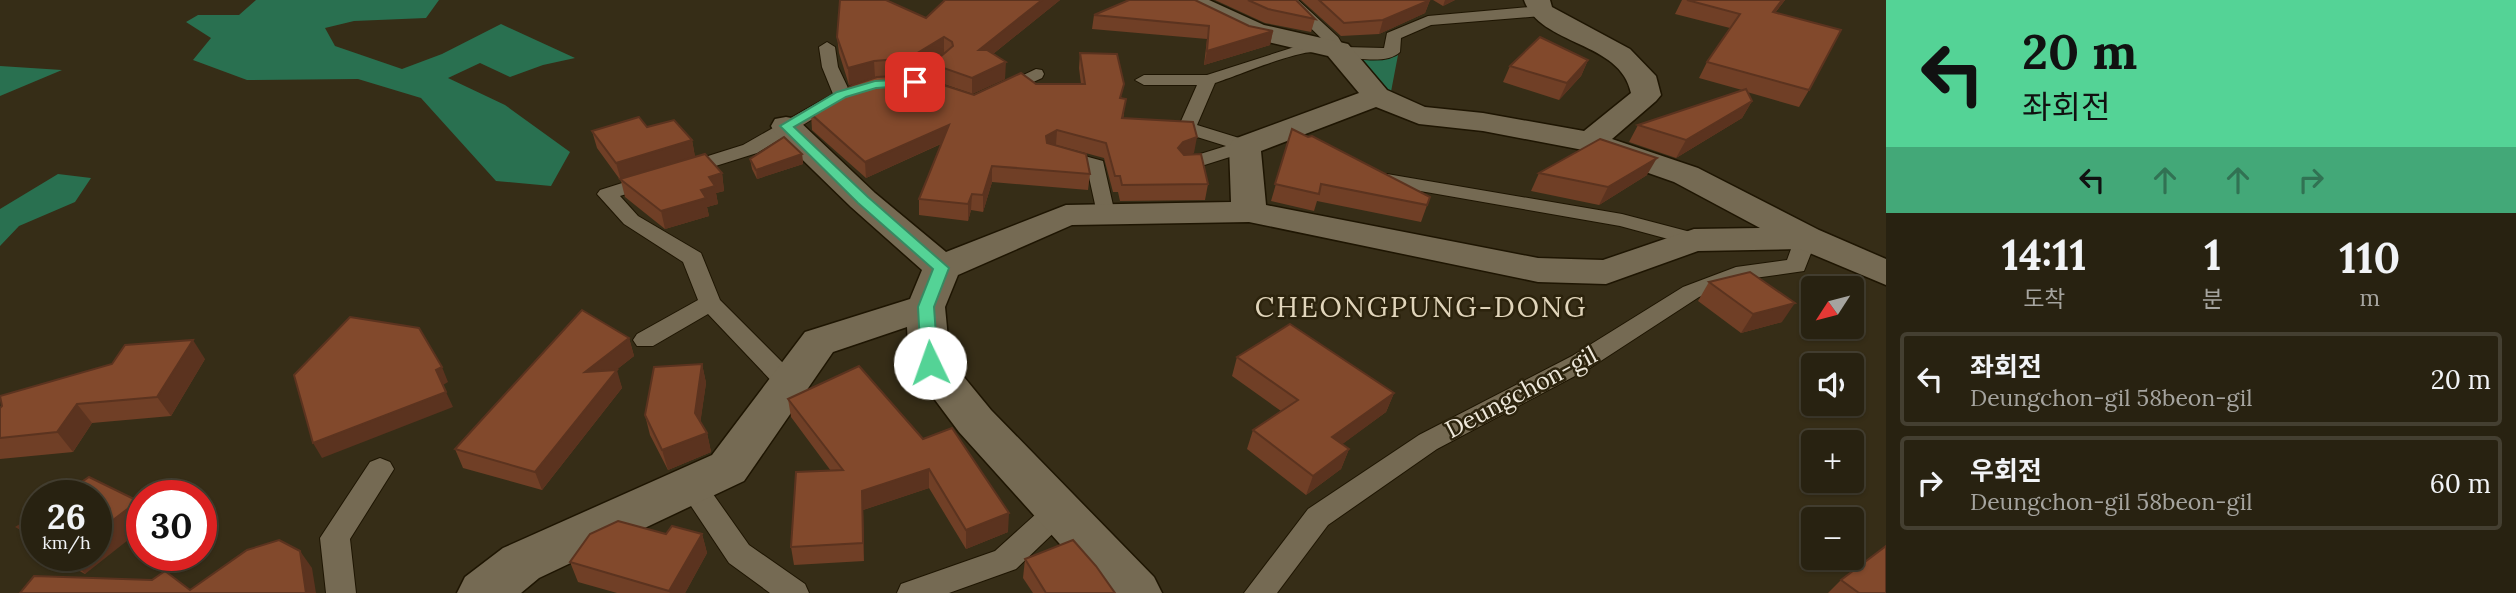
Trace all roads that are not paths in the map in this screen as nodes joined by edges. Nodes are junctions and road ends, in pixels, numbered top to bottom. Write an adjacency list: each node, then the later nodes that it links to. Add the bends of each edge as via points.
1 (1189, 0): 7 (street, via 1256,31)
2 (1289, 0): 7 (lane)
3 (1539, 5): 5 (lane); 18 (street, via 1620,55 1642,76 1646,95)
4 (1429, 6): 5 (lane)
5 (1448, 19): 7 (lane, via 1428,21 1393,36 1392,52 1371,55)
6 (827, 47): 14 (lane)
7 (1338, 50): 11 (lane, via 1310,47); 15 (street)
8 (943, 60): 13 (lane, via 909,83)
9 (1036, 74): 16 (lane)
10 (1144, 80): 11 (lane)
11 (1208, 80): 19 (lane, via 1187,128)
12 (875, 85): 14 (lane)
13 (938, 90)
14 (842, 95): 17 (lane)
15 (1377, 96): 18 (street, via 1419,115); 19 (street)
16 (985, 97)
17 (786, 126): 28 (street, via 863,200); 29 (lane, via 750,149 607,194 631,220 693,258)
18 (1590, 142): 25 (street, via 1686,175)
19 (1245, 146): 21 (lane); 23 (street)
20 (1055, 154): 24 (lane, via 1096,165)
21 (1188, 164)
22 (1387, 180): 26 (lane, via 1622,220)
23 (1249, 212): 24 (street); 26 (street, via 1538,270 1606,272)
24 (1105, 214): 28 (street, via 1066,215)
25 (1806, 238): 26 (street); 27 (street); 40 (lane, Deungchon-gil, via 1796,266 1736,274 1692,292 1581,362 1428,442 1318,517)
26 (1693, 240)
27 (1886, 274)
28 (934, 287): 31 (street, via 820,342); 34 (street, via 930,363)
29 (710, 303): 30 (lane); 31 (lane)
30 (645, 340)
31 (789, 384): 33 (street, via 728,468)
32 (380, 469): 35 (lane, via 335,538)
33 (691, 485): 36 (street, via 521,563); 37 (lane, via 739,554)
34 (1057, 512): 38 (lane, via 1005,560); 39 (street)
35 (341, 593)
36 (483, 593)
37 (794, 593)
38 (912, 593)
39 (1136, 593)
40 (1259, 593)

